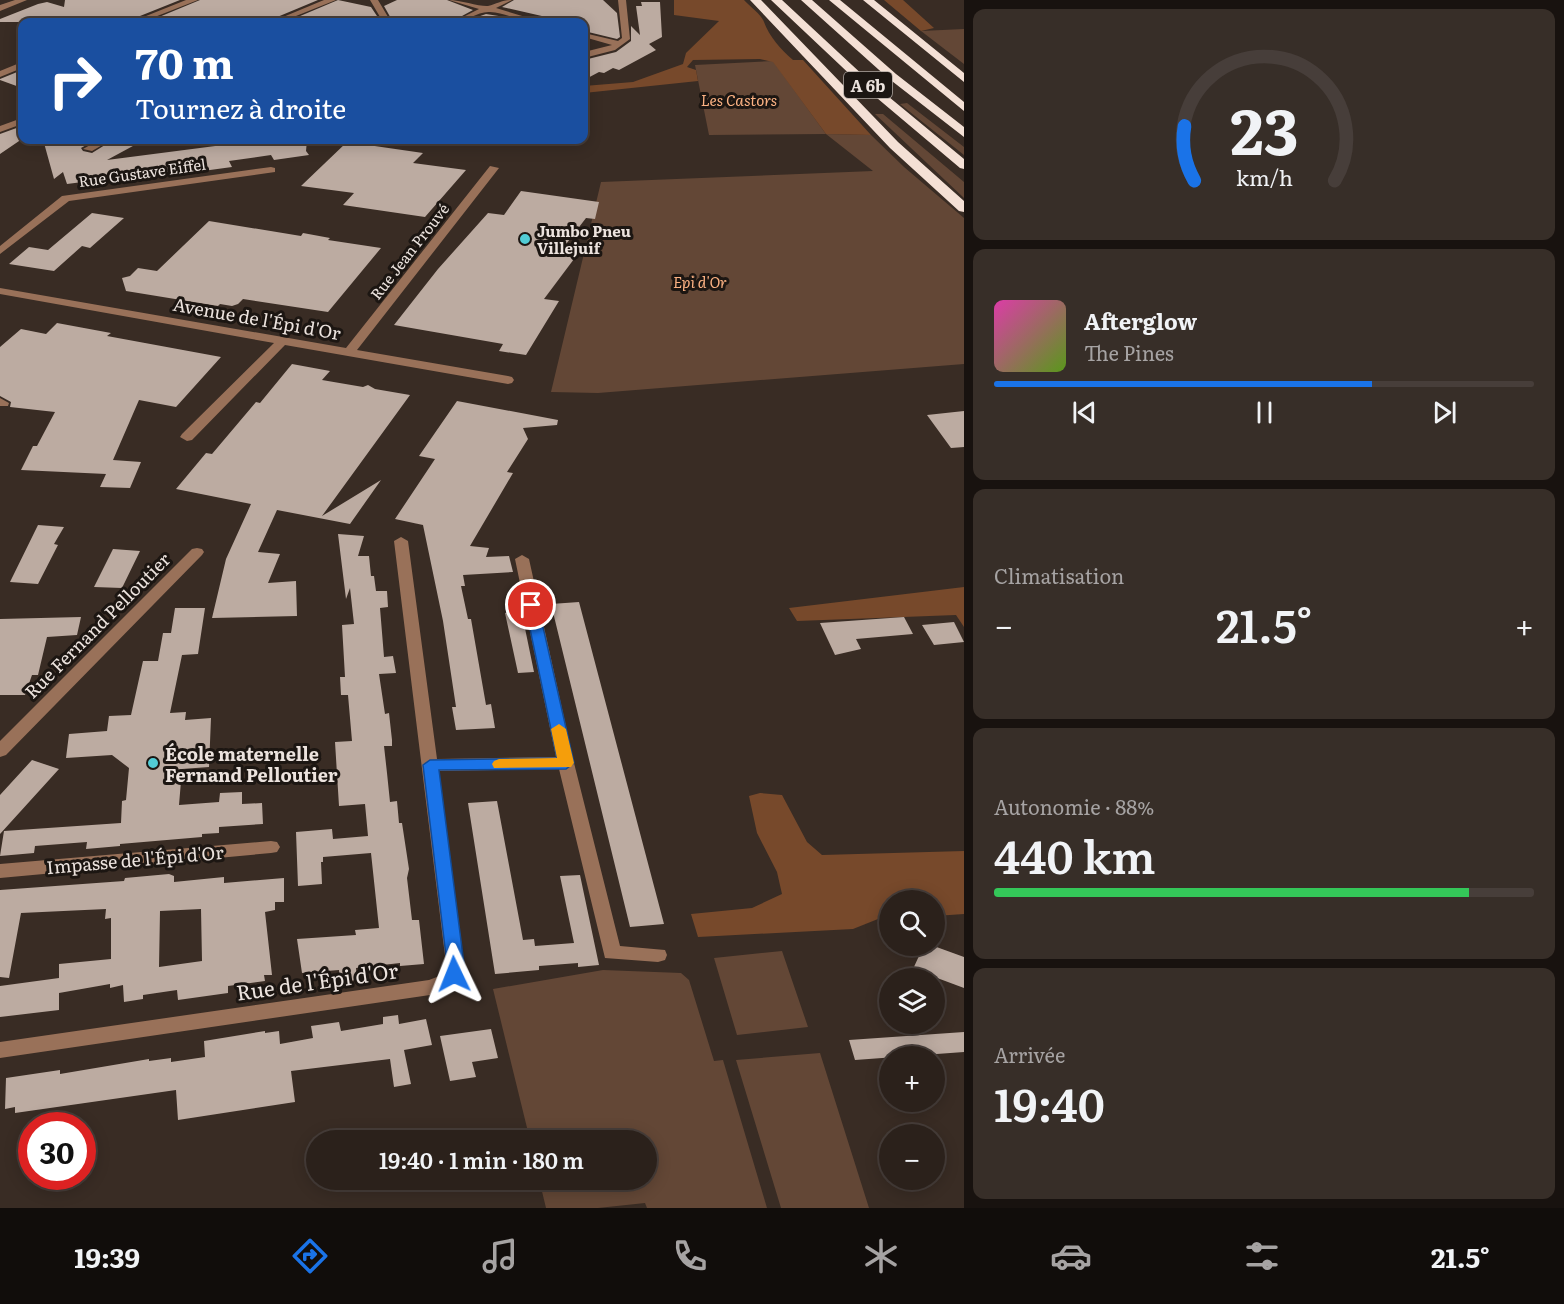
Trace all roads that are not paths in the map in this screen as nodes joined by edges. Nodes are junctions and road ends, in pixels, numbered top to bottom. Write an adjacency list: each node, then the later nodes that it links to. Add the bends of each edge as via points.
1 (23, 0): 13 (street)
2 (194, 0): 15 (street)
3 (332, 0): 16 (street)
4 (374, 0): 17 (street)
5 (453, 0): 14 (street)
6 (507, 0): 14 (street)
7 (622, 0): 21 (street, via 626,39)
8 (755, 0): 35 (highway, via 894,145)
9 (776, 0): 32 (highway, A 6b, via 871,88)
10 (806, 0): 29 (highway)
11 (834, 0): 26 (highway)
12 (868, 0): 25 (highway)
13 (0, 8)
14 (487, 9): 18 (street); 19 (street)
15 (146, 18)
16 (296, 18)
17 (385, 18)
18 (466, 18)
19 (522, 18)
20 (588, 36): 21 (street)
21 (620, 44): 22 (street)
22 (588, 55)
23 (18, 67): 24 (street)
24 (0, 74)
25 (964, 79)
26 (964, 108)
27 (18, 122): 28 (street)
28 (0, 129)
29 (964, 133)
30 (98, 144): 31 (street)
31 (88, 149)
32 (964, 165)
33 (494, 168): 39 (street, Rue Jean Prouvé)
34 (270, 170): 36 (street, Rue Gustave Eiffel, via 66,198)
35 (964, 208)
36 (0, 251)
37 (0, 291): 38 (street, Avenue de l'Épi d'Or)
38 (283, 340): 39 (street, Avenue de l'Épi d'Or); 41 (street)
39 (348, 353): 40 (street, Avenue de l'Épi d'Or)
40 (507, 380)
41 (187, 437)
42 (401, 541): 47 (street, Rue de l'Épi d'Or)
43 (197, 552): 45 (street, Rue Fernand Pelloutier)
44 (522, 559): 46 (street)
45 (0, 751)
46 (566, 763): 47 (street); 50 (street, via 612,953)
47 (430, 765): 51 (street, Rue de l'Épi d'Or, via 455,964 450,980 430,987)
48 (271, 847): 49 (street, Impasse de l'Épi d'Or)
49 (0, 871)
50 (658, 955)
51 (0, 1050)

